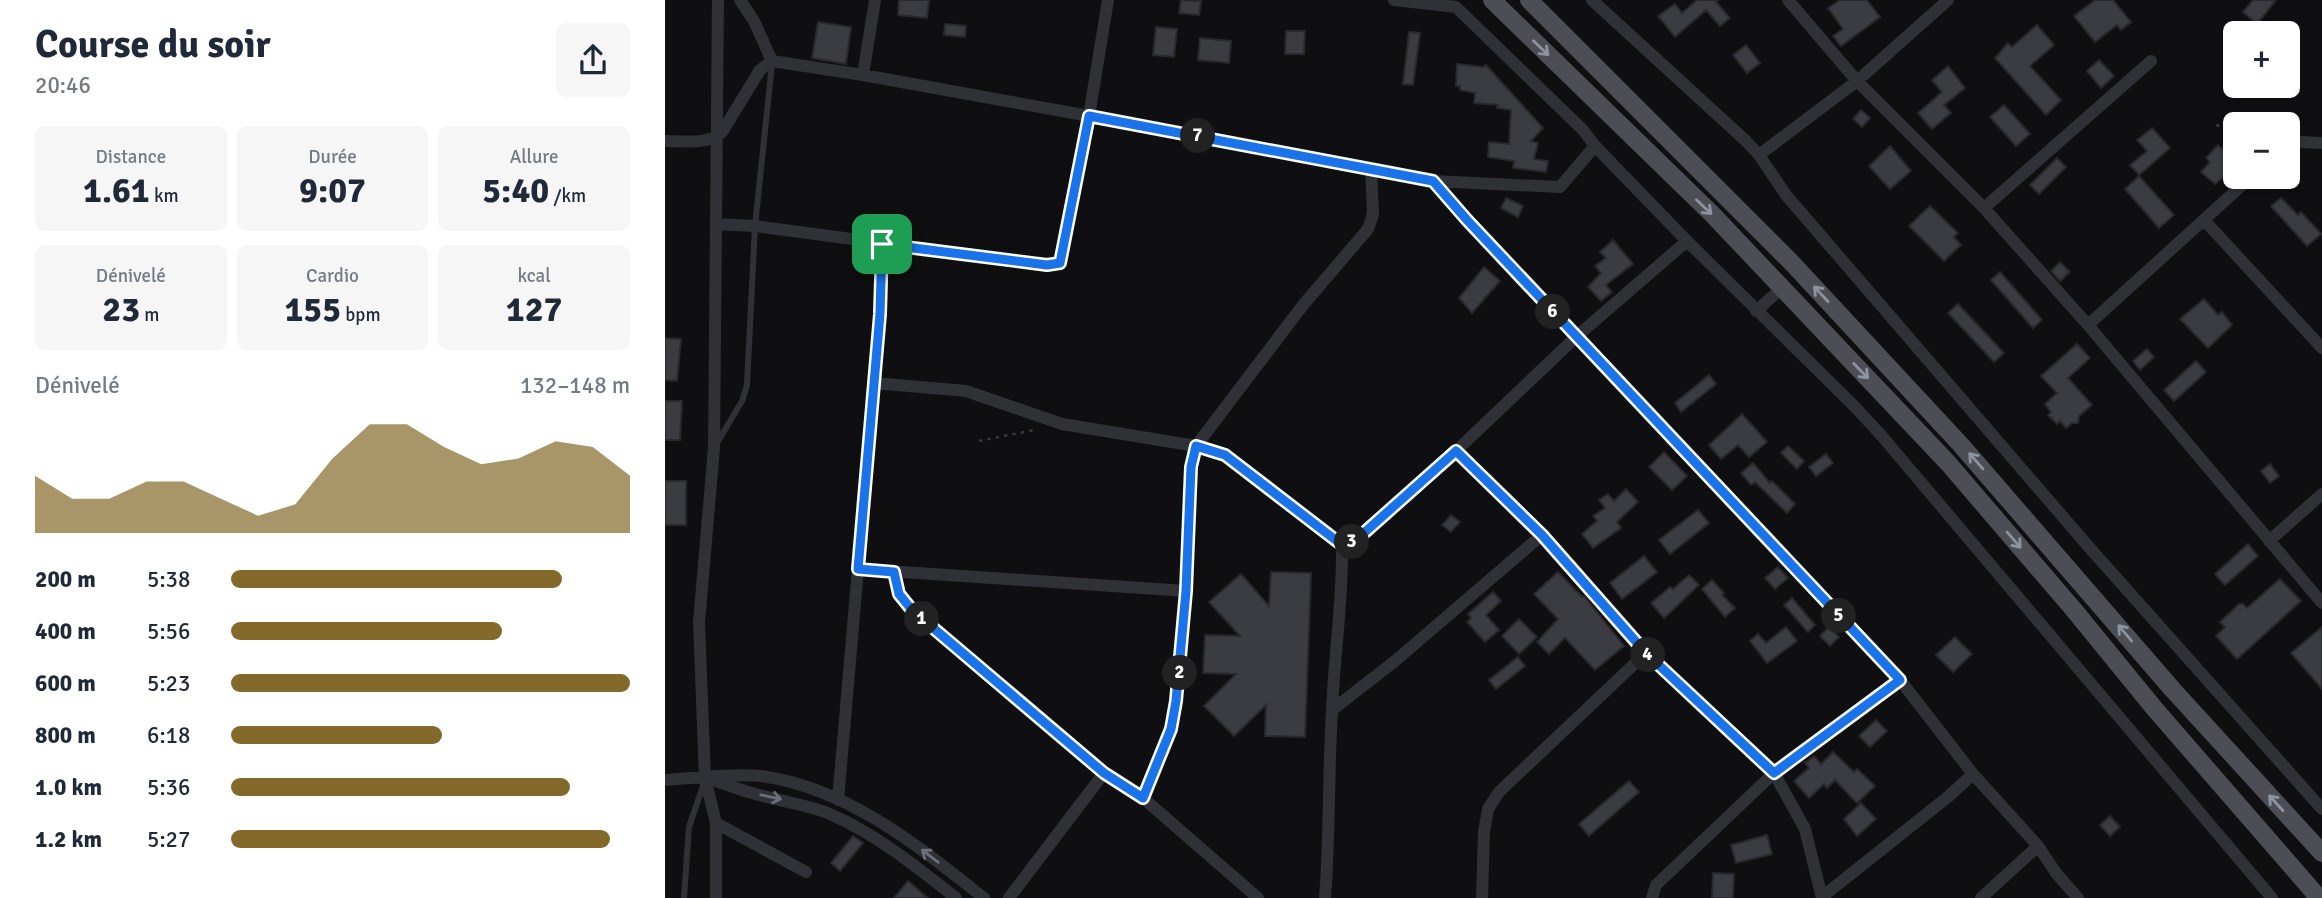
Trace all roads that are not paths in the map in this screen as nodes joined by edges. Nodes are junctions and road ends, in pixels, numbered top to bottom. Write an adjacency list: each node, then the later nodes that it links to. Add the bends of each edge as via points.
1 (718, 0): 17 (street)
2 (875, 0): 14 (street)
3 (1108, 0): 16 (street)
4 (1394, 0): 11 (street)
5 (1492, 0): 32 (main road, one-way to 32)
6 (1529, 0): 62 (main road, one-way to 6, via 1933,414 1792,263)
7 (1592, 0): 22 (street)
8 (1789, 0): 15 (street)
9 (1948, 0): 15 (street)
10 (743, 1): 12 (street)
11 (1453, 4): 21 (street)
12 (772, 61): 14 (street); 17 (street, via 760,70); 29 (lane)
13 (2151, 61): 26 (street)
14 (863, 75): 16 (street)
15 (1857, 81): 22 (street); 26 (street)
16 (1089, 116): 23 (street); 31 (street, via 1060,263)
17 (716, 138): 18 (street); 28 (street)
18 (665, 141)
19 (2300, 142): 20 (street)
20 (2322, 143)
21 (1595, 146): 24 (street, via 1560,187); 30 (street)
22 (1759, 155): 59 (street, via 1787,195 1982,422)
23 (1371, 169): 24 (street); 38 (street, via 1373,214 1368,229 1303,305)
24 (1433, 181): 35 (street)
25 (2238, 189): 27 (street)
26 (1984, 208): 34 (street)
27 (2204, 220): 34 (street); 36 (street)
28 (716, 224): 29 (street); 39 (street)
29 (755, 226): 31 (street); 39 (lane, via 747,385)
30 (1687, 241): 33 (street); 35 (street)
31 (882, 244): 37 (street)
32 (1782, 288): 33 (street); 77 (main road, one-way to 77, via 1948,463)
33 (1756, 311): 76 (street, via 1881,435)
34 (2088, 325): 43 (street)
35 (1576, 337): 40 (street); 50 (street)
36 (2322, 348)
37 (874, 383): 38 (street, via 966,391 1062,424); 45 (street)
38 (1196, 446): 44 (street, via 1225,455); 47 (street, via 1191,467)
39 (714, 448): 55 (street, via 699,622)
40 (1456, 451): 42 (street); 44 (street, via 1356,540)
41 (2322, 494): 43 (street)
42 (1542, 535): 49 (street); 51 (street)
43 (2269, 541): 48 (street)
44 (1342, 545): 51 (street)
45 (858, 569): 46 (street); 58 (street)
46 (894, 572): 47 (street); 52 (street, via 899,594 912,610)
47 (1186, 591): 57 (street, via 1171,729)
48 (2322, 603)
49 (1646, 653): 53 (street); 72 (street, via 1499,792 1488,809 1484,832)
50 (1900, 680): 53 (street); 54 (street)
51 (1332, 710): 71 (street)
52 (1104, 773): 57 (street); 69 (street)
53 (1774, 773): 64 (street, via 1805,829); 73 (street, via 1656,885)
54 (1973, 774): 61 (street); 64 (street)
55 (705, 778): 56 (street); 58 (street, via 759,776 795,783); 60 (street); 65 (lane, via 689,827); 67 (street, one-way to 67, via 830,814 875,838)
56 (665, 780)
57 (1143, 798): 70 (street)
58 (838, 800): 68 (street, one-way to 58, via 887,824)
59 (2322, 809)
60 (716, 823): 63 (street); 66 (street)
61 (2038, 846): 74 (street); 75 (street)
62 (2322, 853)
63 (806, 872)
64 (1822, 897)
65 (684, 898)
66 (716, 898)
67 (956, 898)
68 (984, 898)
69 (1009, 898)
70 (1258, 898)
71 (1325, 898)
72 (1482, 898)
73 (1652, 898)
74 (1981, 898)
75 (2078, 898)
76 (2272, 898)
77 (2319, 898)

